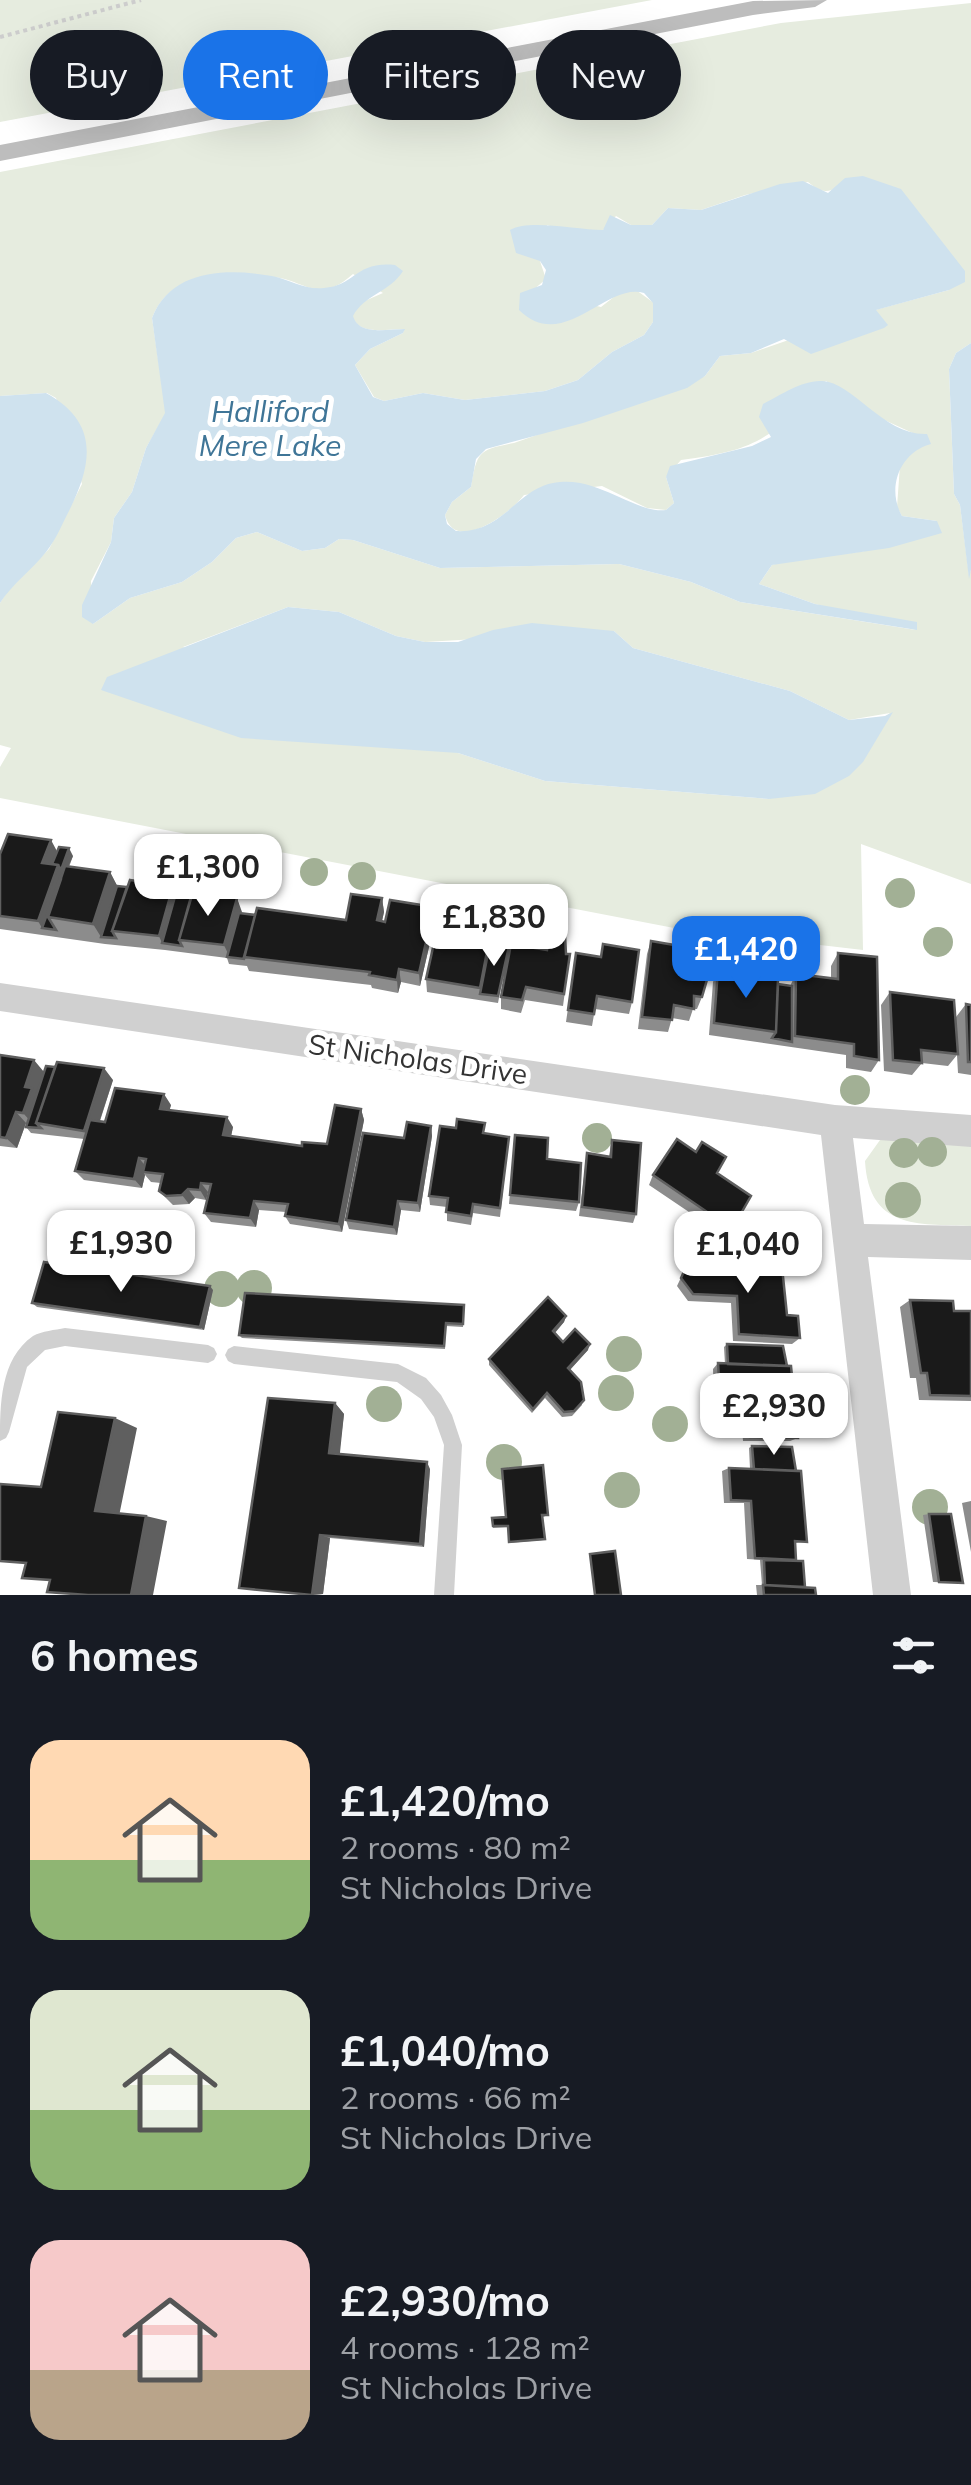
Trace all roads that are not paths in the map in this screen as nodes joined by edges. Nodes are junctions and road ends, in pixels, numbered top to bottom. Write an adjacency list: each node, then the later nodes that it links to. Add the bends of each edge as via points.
1 (815, 0): 2 (main road)
2 (0, 153)
3 (0, 997): 4 (street, St Nicholas Drive)
4 (835, 1120): 5 (street, St Nicholas Drive); 6 (street)
5 (971, 1131)
6 (850, 1240): 7 (street); 12 (street)
7 (971, 1243)
8 (208, 1354): 10 (lane, via 65,1336 40,1342 20,1362)
9 (234, 1355): 11 (lane, via 418,1380 453,1445)
10 (0, 1432)
11 (444, 1595)
12 (892, 1595)

